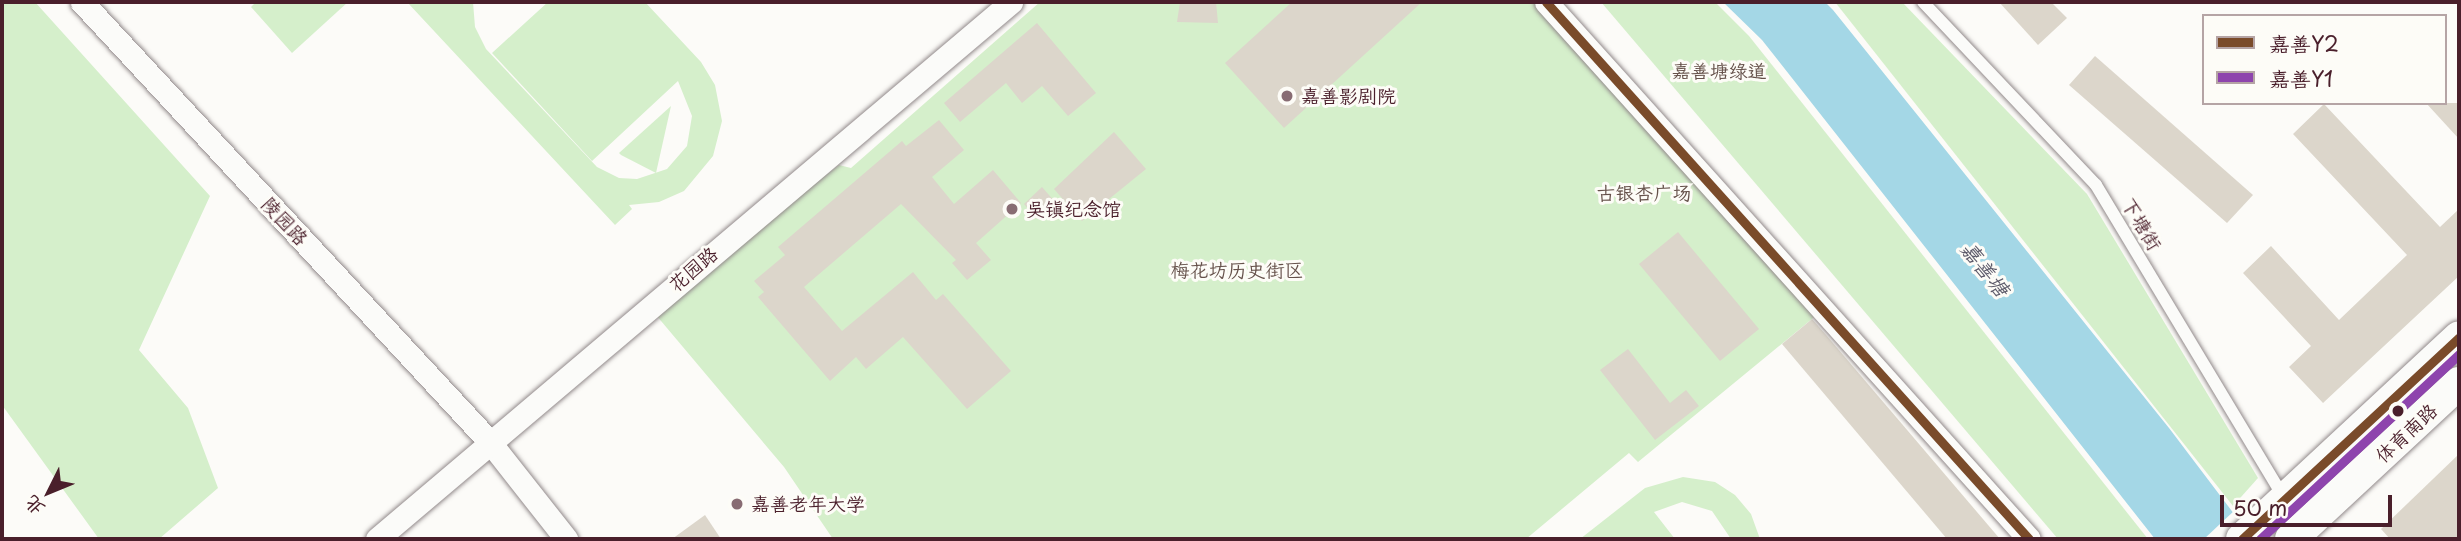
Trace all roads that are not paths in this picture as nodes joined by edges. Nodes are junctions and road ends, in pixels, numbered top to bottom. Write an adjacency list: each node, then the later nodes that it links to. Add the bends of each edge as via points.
1 (82, 2): 7 (street, 陵园路)
2 (1011, 2): 7 (street, 花园路)
3 (1546, 2): 12 (street)
4 (1923, 2): 8 (lane, 下塘街, via 2096,185)
5 (2459, 337): 8 (main road, 体育南路)
6 (2459, 383): 9 (main road, 体育南路)
7 (489, 441): 10 (street, 花园路); 11 (street, 陵园路)
8 (2285, 498): 13 (main road, 体育南路)
9 (2300, 531)
10 (376, 539)
11 (566, 539)
12 (2029, 539)
13 (2242, 539)

